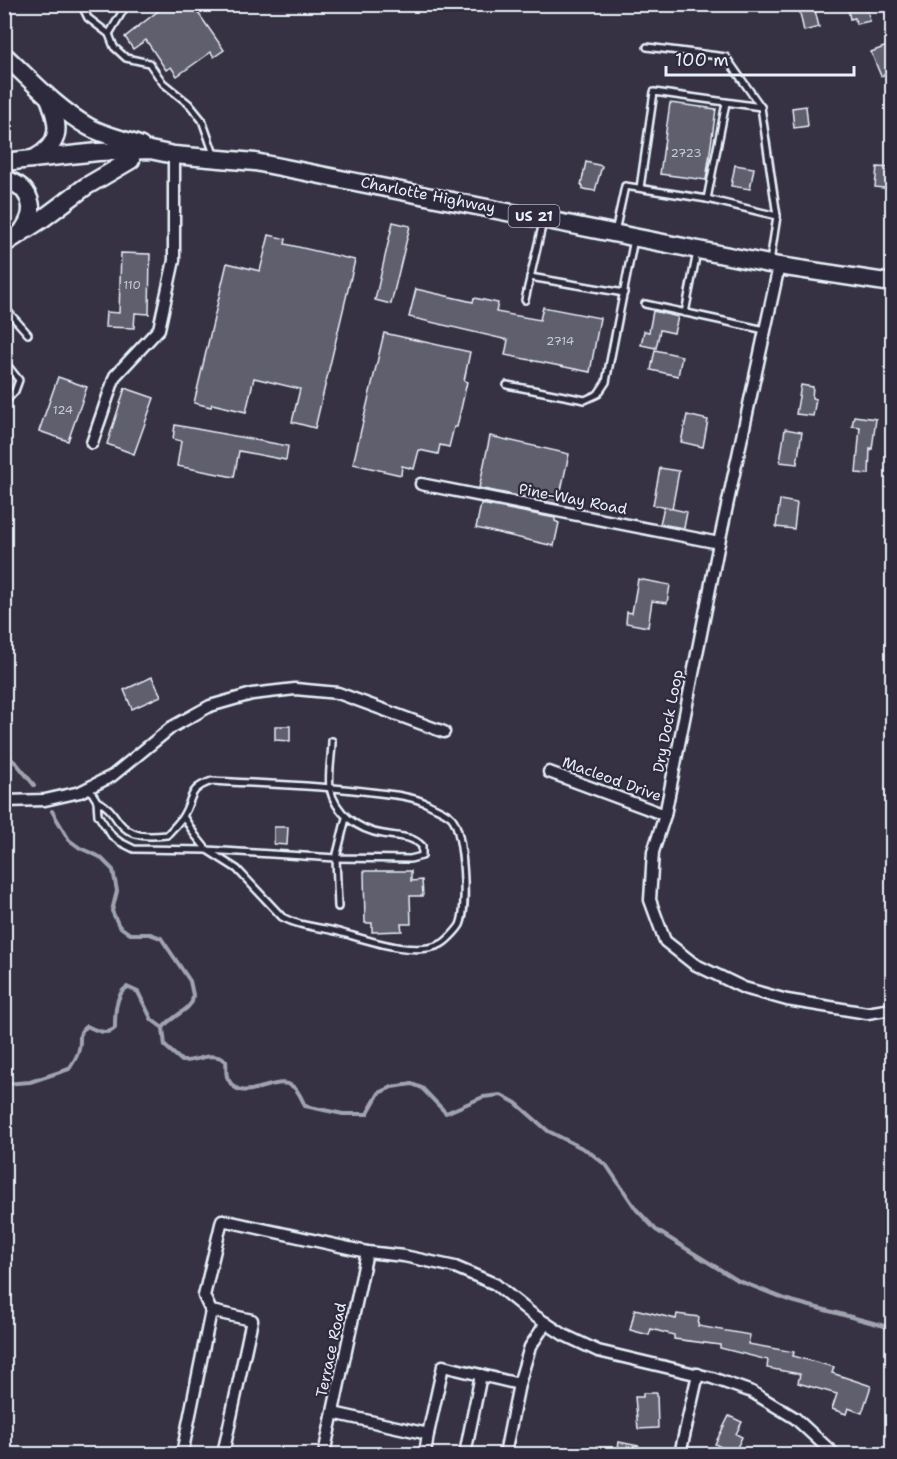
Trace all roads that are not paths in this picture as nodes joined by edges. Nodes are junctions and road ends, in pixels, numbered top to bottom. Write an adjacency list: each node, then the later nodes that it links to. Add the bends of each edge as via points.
1 (85, 4): 3 (lane, via 88,18)
2 (127, 4): 3 (lane)
3 (109, 34): 11 (lane, via 114,47 126,58 149,63 164,83 189,104 202,120)
4 (647, 47): 8 (lane, via 726,57)
5 (4, 55): 6 (main road)
6 (49, 98): 9 (main road, via 91,128); 12 (main road, via 57,124 54,141)
7 (726, 103): 8 (lane); 17 (lane, via 654,92); 18 (lane)
8 (761, 107): 19 (lane)
9 (150, 150): 10 (main road, Charlotte Highway / US 21); 12 (main road, Charlotte Highway / US 21)
10 (174, 155): 11 (main road, Charlotte Highway / US 21); 13 (main road, Charlotte Highway / US 21); 39 (street, via 174,260 159,329 115,376)
11 (215, 158): 20 (main road, Charlotte Highway / US 21, via 255,162)
12 (34, 159): 14 (main road, Charlotte Highway / US 21)
13 (131, 160): 15 (main road, Charlotte Highway / US 21); 21 (main road)
14 (4, 162)
15 (4, 172)
16 (4, 179): 21 (main road, via 20,185 28,196 31,216)
17 (640, 188): 18 (lane); 22 (lane, via 625,186)
18 (707, 200): 19 (lane)
19 (777, 216): 26 (lane)
20 (543, 218): 22 (main road, Charlotte Highway / US 21); 27 (lane)
21 (23, 230): 24 (main road)
22 (614, 233): 23 (main road, Charlotte Highway / US 21)
23 (634, 237): 25 (main road, Charlotte Highway / US 21); 29 (lane)
24 (4, 244)
25 (697, 250): 26 (main road, Charlotte Highway / US 21); 33 (lane)
26 (774, 266): 28 (main road, Charlotte Highway / US 21); 34 (street, Dry Dock Loop)
27 (530, 277): 29 (lane); 30 (lane)
28 (892, 283)
29 (624, 292): 37 (lane, via 606,382 598,394 585,400)
30 (525, 300)
31 (645, 304): 33 (lane)
32 (4, 307): 35 (lane)
33 (685, 312): 34 (lane)
34 (765, 330): 41 (street, Dry Dock Loop)
35 (28, 334)
36 (4, 361): 38 (lane, via 19,380)
37 (507, 385)
38 (4, 404)
39 (92, 442)
40 (421, 484): 41 (street, Pine-Way Road)
41 (719, 543): 49 (street, Dry Dock Loop)
42 (444, 732): 46 (street, via 338,693 294,690 252,694 210,706 172,726 112,776)
43 (332, 741): 45 (lane)
44 (549, 771): 49 (street, Macleod Drive)
45 (330, 787): 50 (lane, via 212,781 192,794); 51 (lane); 52 (lane, via 426,803 452,818 460,837 464,897 460,924 442,944 416,949 380,944 291,922 237,869)
46 (88, 788): 47 (street, via 45,800); 48 (lane)
47 (4, 801)
48 (97, 801): 50 (lane, via 109,807 130,833 146,837 167,835); 52 (lane, via 98,814 112,836 134,849)
49 (665, 815): 55 (street, Dry Dock Loop, via 653,852 650,900 665,941 694,964 744,988 787,1000 867,1013)
50 (183, 816): 52 (lane)
51 (346, 818): 53 (lane); 53 (lane, via 380,834 414,839 422,846 422,856)
52 (207, 849): 53 (lane)
53 (336, 858): 54 (lane)
54 (338, 907)
55 (892, 1009)
56 (368, 1252): 57 (street, via 222,1220 204,1296); 58 (street, via 454,1267 495,1284); 62 (street, Terrace Road)
57 (211, 1311): 64 (street); 65 (street, via 252,1320)
58 (546, 1323): 59 (street, via 598,1351); 61 (street, via 530,1347)
59 (698, 1374): 70 (street); 71 (street, via 752,1392 795,1418)
60 (481, 1375): 61 (street); 63 (street, via 443,1366); 68 (street)
61 (519, 1384): 69 (street)
62 (333, 1413): 63 (street); 66 (street, Terrace Road)
63 (428, 1434): 67 (street)
64 (182, 1455)
65 (223, 1455)
66 (324, 1455)
67 (424, 1455)
68 (465, 1455)
69 (505, 1455)
70 (680, 1455)
71 (834, 1455)

